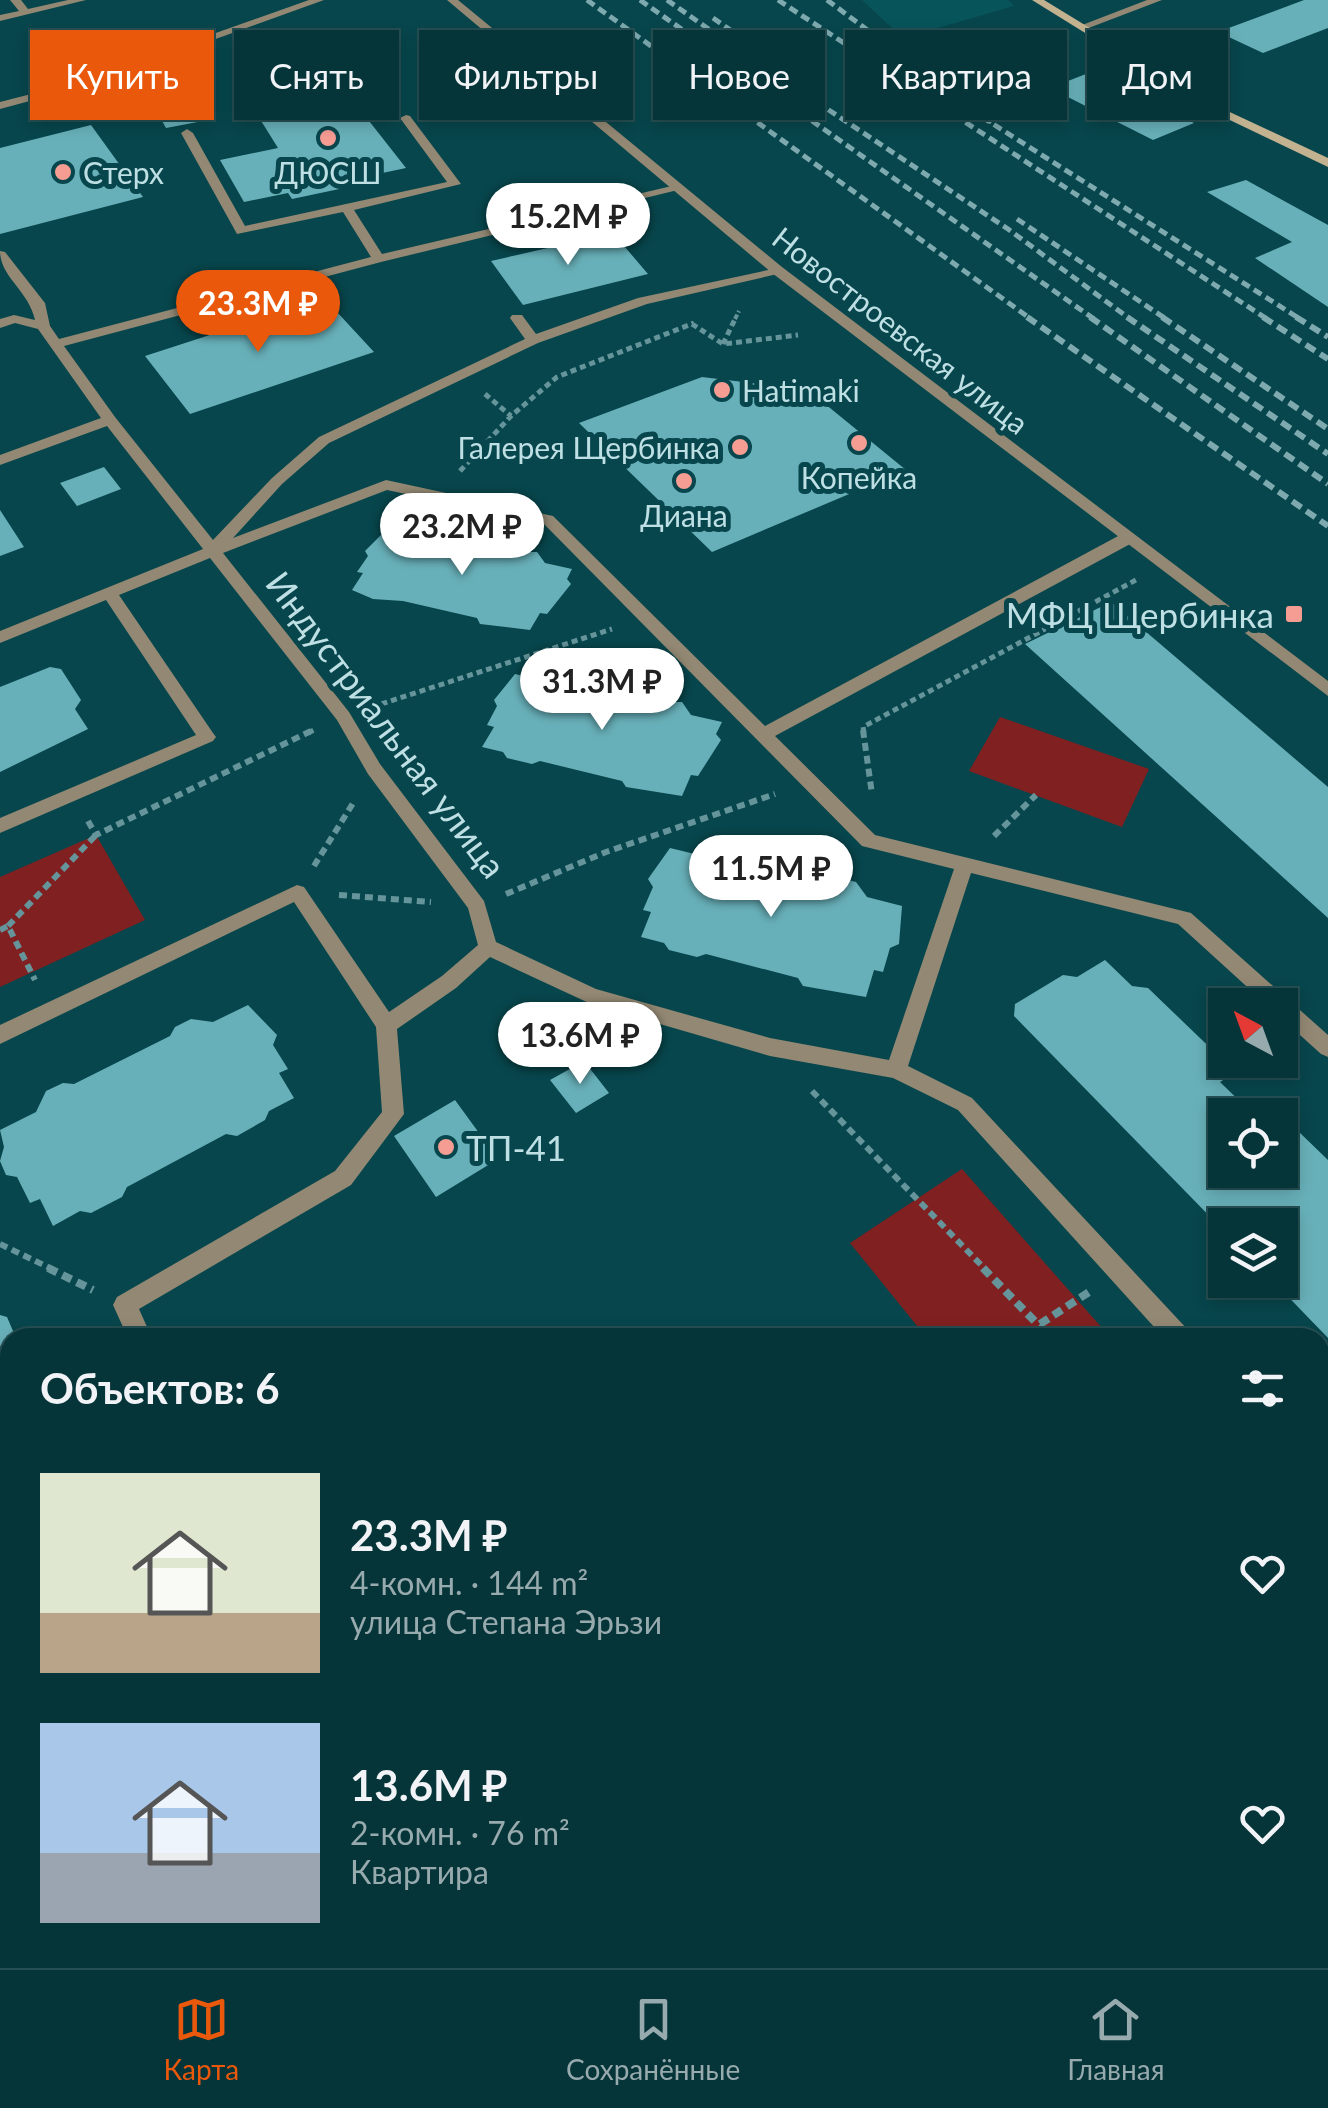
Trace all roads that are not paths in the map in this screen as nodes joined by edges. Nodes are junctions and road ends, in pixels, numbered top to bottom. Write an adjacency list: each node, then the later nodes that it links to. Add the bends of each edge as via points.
1 (15, 0): 7 (street)
2 (81, 0): 7 (street)
3 (319, 0): 10 (street)
4 (452, 0): 14 (street, Новостроевская улица)
5 (1037, 0): 9 (main road)
6 (1156, 0): 9 (street)
7 (26, 13): 8 (street)
8 (0, 18)
9 (1082, 27): 13 (main road, via 1215,108)
10 (0, 106)
11 (406, 118): 15 (street, via 456,184)
12 (187, 134): 15 (street, via 241,231)
13 (1328, 163)
14 (676, 189): 17 (street); 18 (street, Новостроевская улица)
15 (346, 208): 17 (street)
16 (0, 255): 21 (street, Индустриальная улица, via 38,303)
17 (380, 259): 23 (street)
18 (777, 270): 22 (street, via 643,301); 26 (street, Новостроевская улица)
19 (518, 318): 22 (street)
20 (0, 324): 21 (street, via 14,319)
21 (43, 326): 23 (street, Индустриальная улица)
22 (533, 340): 27 (street, via 324,440)
23 (55, 344): 24 (street, Индустриальная улица)
24 (110, 420): 25 (street); 27 (street, Индустриальная улица)
25 (0, 460)
26 (1126, 538): 30 (street, Новостроевская улица); 31 (street)
27 (211, 552): 28 (street); 31 (street, via 386,485 548,519); 34 (street, Индустриальная улица, via 343,716 374,770 476,906)
28 (110, 594): 29 (street); 32 (street, via 206,737)
29 (0, 636)
30 (1328, 690)
31 (763, 736): 33 (street, via 869,841)
32 (0, 826)
33 (964, 866): 37 (street, via 1184,918); 38 (street)
34 (488, 947): 35 (street); 38 (street, via 591,996 770,1047)
35 (386, 1026): 36 (street, via 297,892); 39 (street, via 393,1114 343,1178 125,1305)
36 (0, 1035)
37 (1328, 1048)
38 (896, 1070): 40 (street, via 964,1104)
39 (135, 1328)
40 (1171, 1328)

